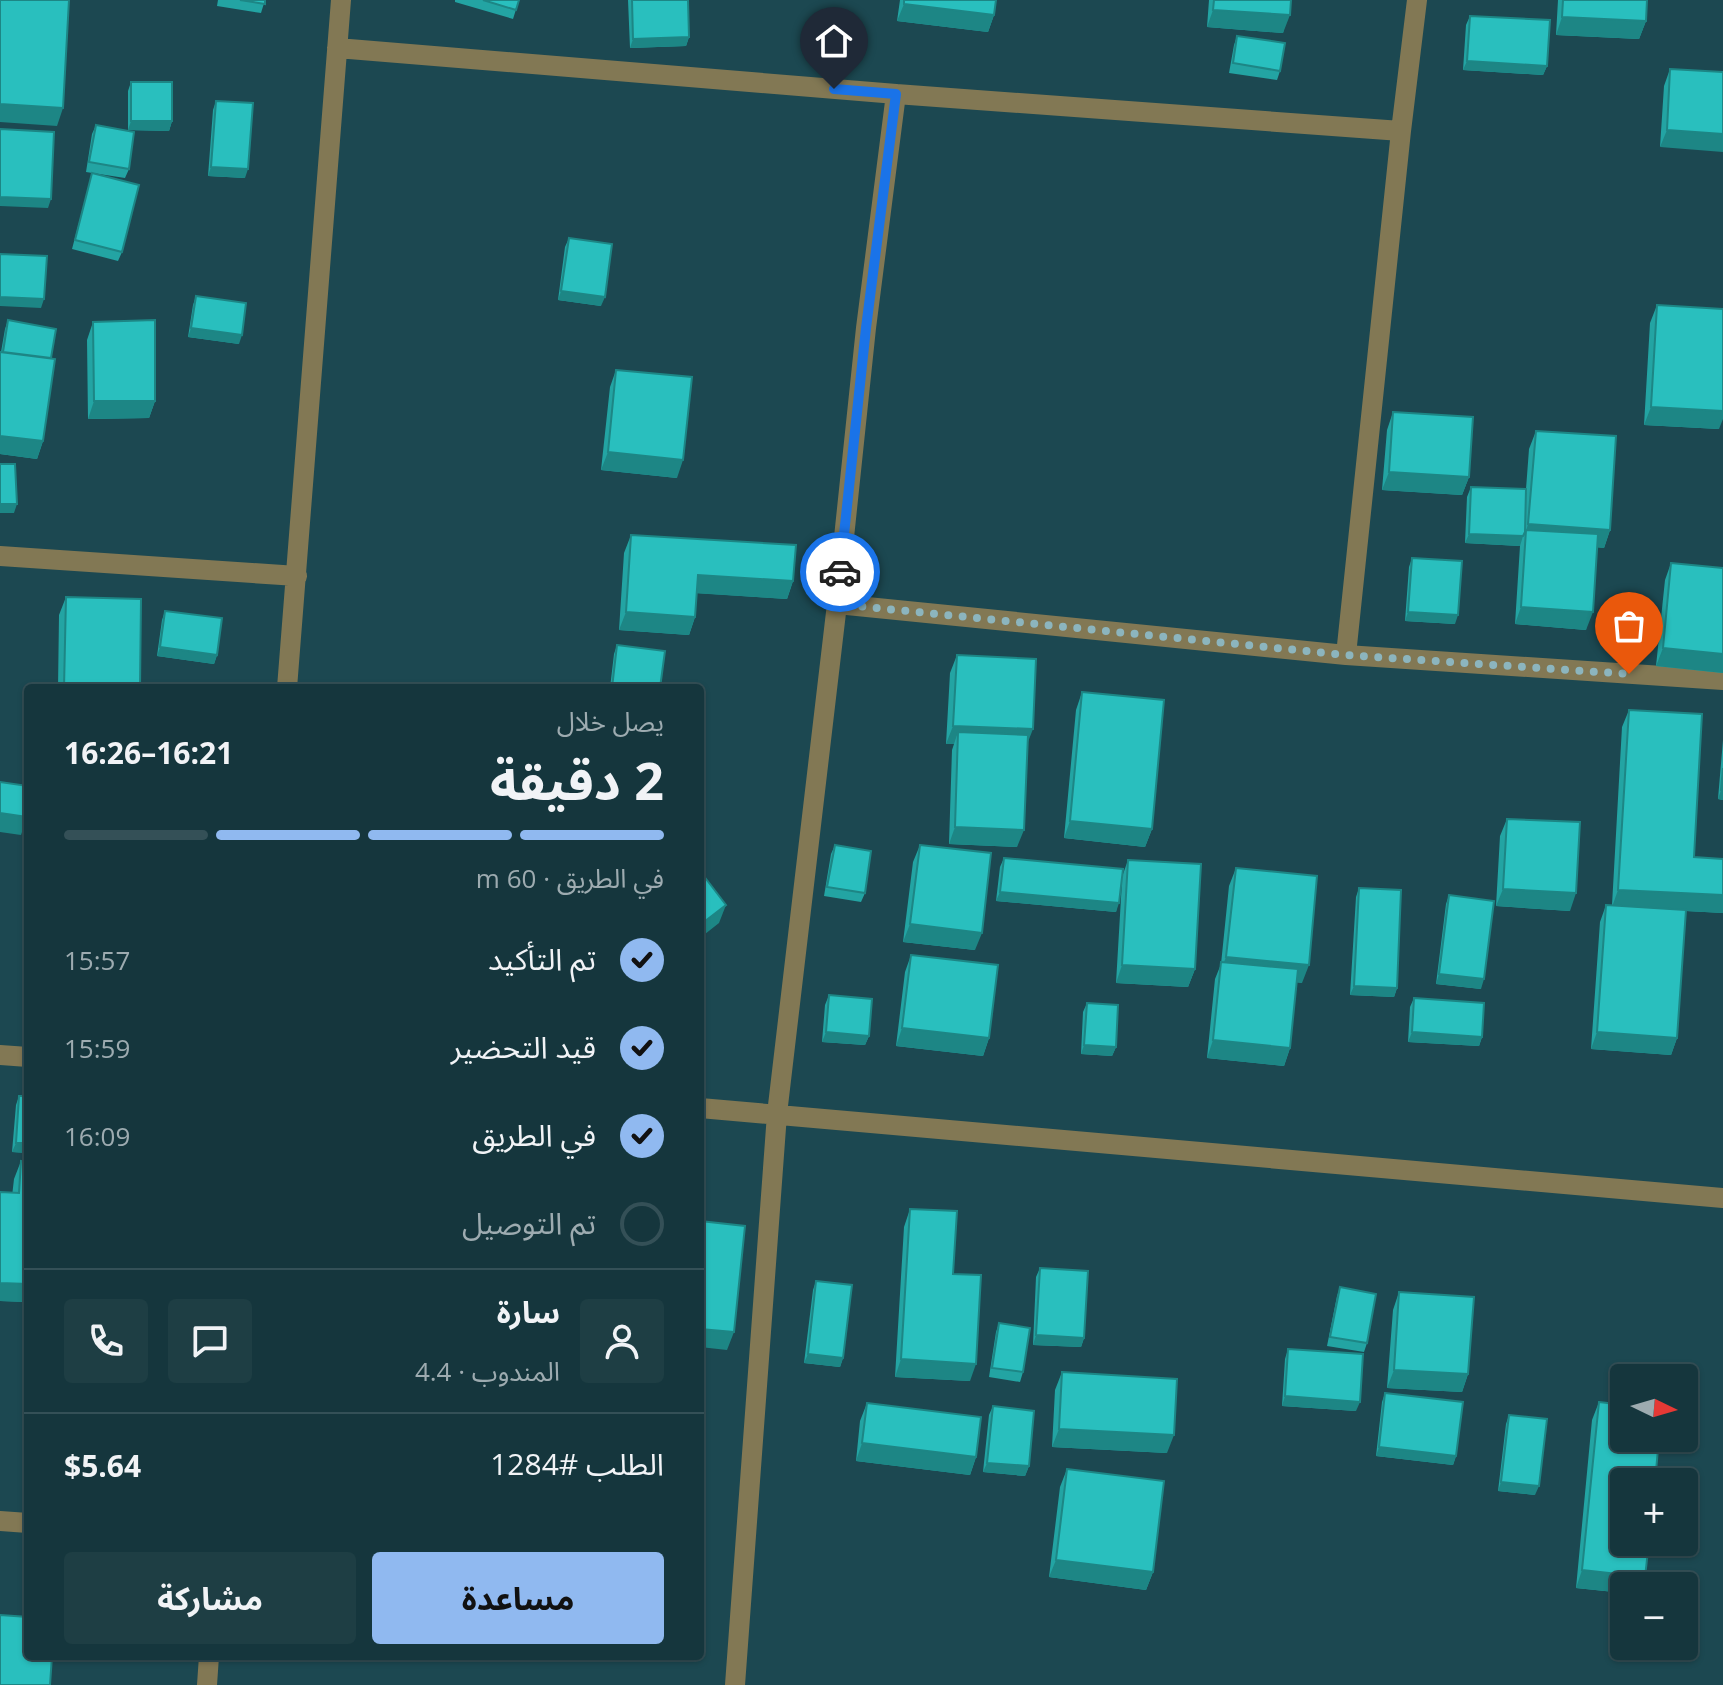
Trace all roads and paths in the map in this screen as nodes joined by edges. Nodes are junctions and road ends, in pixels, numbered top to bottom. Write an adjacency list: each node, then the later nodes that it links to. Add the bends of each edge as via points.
1 (341, 0): 3 (street)
2 (1417, 0): 5 (street)
3 (337, 48): 4 (street); 7 (street)
4 (896, 94): 5 (street); 8 (street)
5 (1401, 131): 9 (street)
6 (0, 556): 7 (street)
7 (297, 576): 11 (street)
8 (837, 604): 9 (street); 15 (street)
9 (1346, 655): 10 (street)
10 (1723, 680)
11 (287, 684)
12 (0, 1055): 13 (street)
13 (24, 1057)
14 (704, 1108): 15 (street)
15 (777, 1114): 16 (street); 21 (street)
16 (1723, 1198)
17 (0, 1521): 18 (street)
18 (24, 1523)
19 (209, 1660): 20 (street)
20 (207, 1685)
21 (735, 1685)

